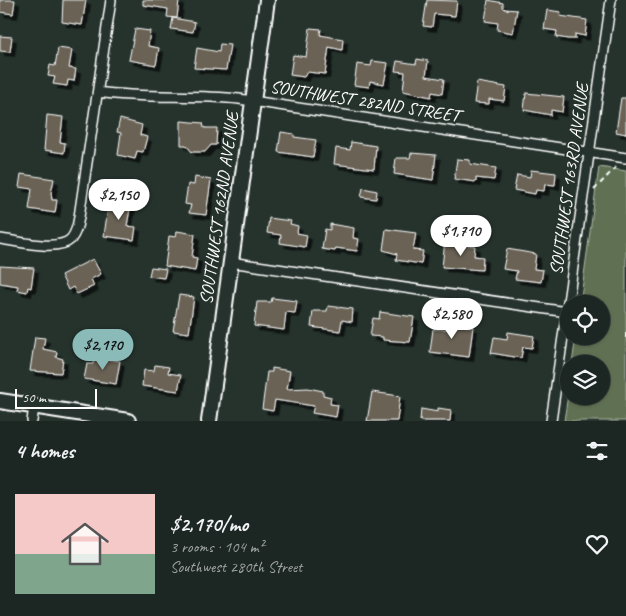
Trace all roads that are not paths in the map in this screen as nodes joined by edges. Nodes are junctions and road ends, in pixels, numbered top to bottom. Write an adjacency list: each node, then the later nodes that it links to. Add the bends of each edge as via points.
1 (111, 0): 4 (street)
2 (267, 0): 5 (street, SOUTHWEST 162ND AVENUE)
3 (611, 0): 6 (street, SOUTHWEST 163RD AVENUE)
4 (98, 92): 5 (street, SOUTHWEST 282ND STREET); 8 (street, via 79,217 70,240 50,245)
5 (253, 101): 6 (street, SOUTHWEST 282ND STREET); 9 (street, SOUTHWEST 162ND AVENUE)
6 (589, 151): 7 (street, SOUTHWEST 282ND STREET); 10 (street, SOUTHWEST 163RD AVENUE)
7 (626, 158)
8 (0, 239)
9 (230, 262): 11 (street); 17 (street, SOUTHWEST 162ND AVENUE)
10 (569, 295)
11 (560, 311)
12 (562, 345): 18 (street, SOUTHWEST 163RD AVENUE)
13 (0, 401): 14 (street)
14 (34, 407): 15 (street); 16 (street)
15 (32, 421)
16 (128, 421)
17 (209, 421)
18 (551, 421)

